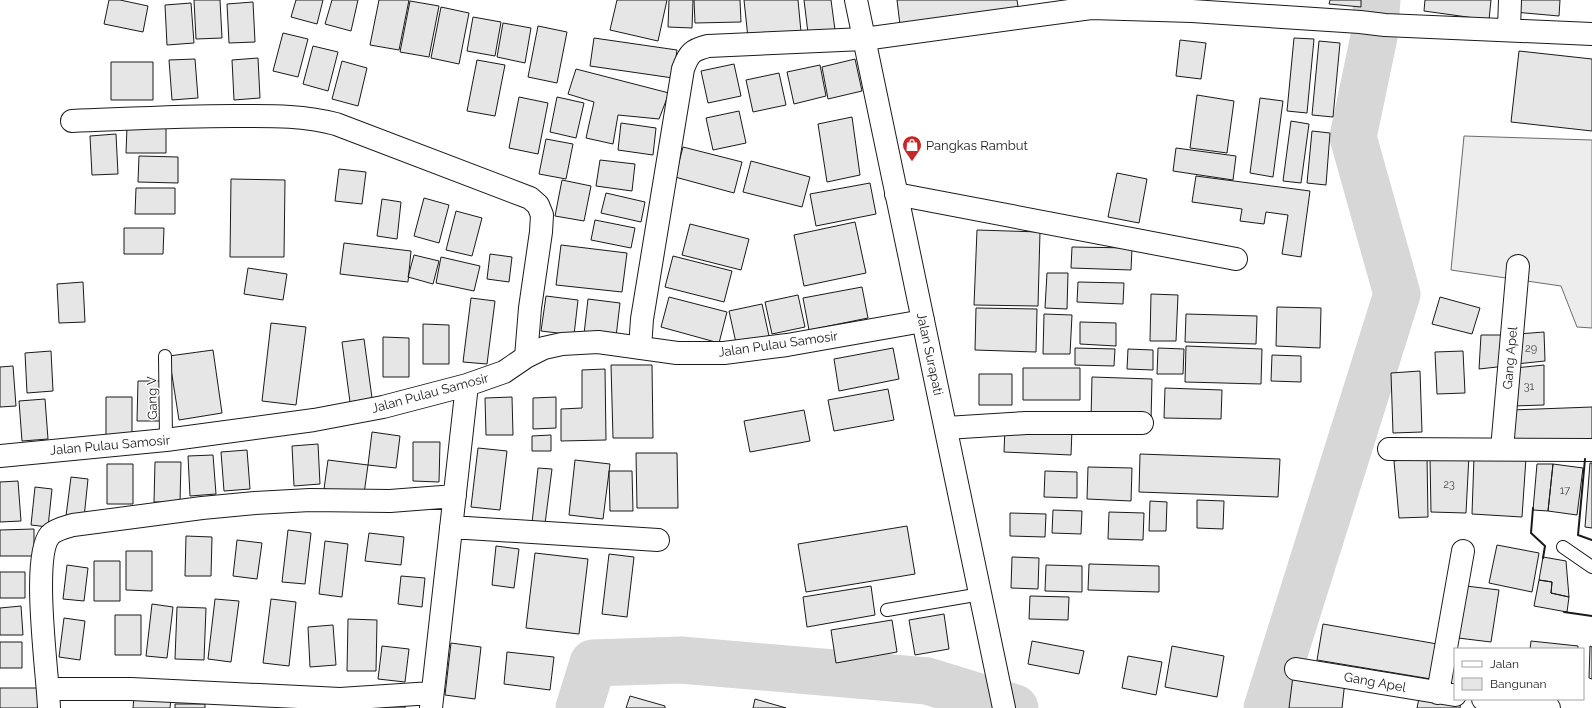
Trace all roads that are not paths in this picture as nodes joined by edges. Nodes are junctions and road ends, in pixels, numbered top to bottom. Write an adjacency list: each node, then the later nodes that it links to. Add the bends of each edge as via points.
1 (856, 0): 6 (main road, Jalan Surapati)
2 (1510, 0): 4 (main road)
3 (1193, 6): 4 (main road, via 1385,25); 6 (main road, via 1091,8)
4 (1509, 29): 5 (main road)
5 (1592, 34)
6 (864, 39): 8 (main road, Jalan Surapati); 12 (main road, via 708,46 696,49 688,56 683,70 643,312)
7 (72, 121): 14 (main road, via 201,116 281,116 318,119 530,198 538,205 542,215)
8 (896, 194): 9 (main road); 11 (main road, Jalan Surapati)
9 (1236, 259)
10 (1518, 266): 20 (main road, Gang Apel)
11 (923, 321): 12 (main road, Jalan Pulau Samosir, via 724,354 677,353); 17 (main road, Jalan Surapati)
12 (640, 348): 14 (main road, Jalan Pulau Samosir, via 598,342 562,344 544,348)
13 (165, 356): 18 (lane, Gang V)
14 (526, 357): 15 (main road, Jalan Pulau Samosir, via 504,372)
15 (467, 385): 18 (main road, Jalan Pulau Samosir, via 314,420); 23 (main road)
16 (1142, 423): 17 (main road, via 1026,423)
17 (946, 428): 29 (main road, Jalan Surapati)
18 (166, 440): 22 (main road, Jalan Pulau Samosir)
19 (1389, 449): 20 (main road)
20 (1502, 449): 21 (main road)
21 (1592, 450)
22 (0, 456)
23 (455, 496): 24 (main road); 33 (main road, via 390,501 310,500 247,504 73,525 55,531 46,542 43,557 41,616)
24 (451, 526): 25 (main road); 35 (main road)
25 (658, 540)
26 (1563, 547): 28 (lane)
27 (1462, 551): 32 (main road)
28 (1592, 568)
29 (981, 594): 30 (lane); 36 (main road, Jalan Surapati)
30 (887, 610)
31 (1296, 669): 32 (main road, Gang Apel)
32 (1447, 694)
33 (49, 699): 35 (main road, via 132,689)
34 (1490, 700): 37 (main road)
35 (431, 701)
36 (1004, 708)
37 (1549, 708)

